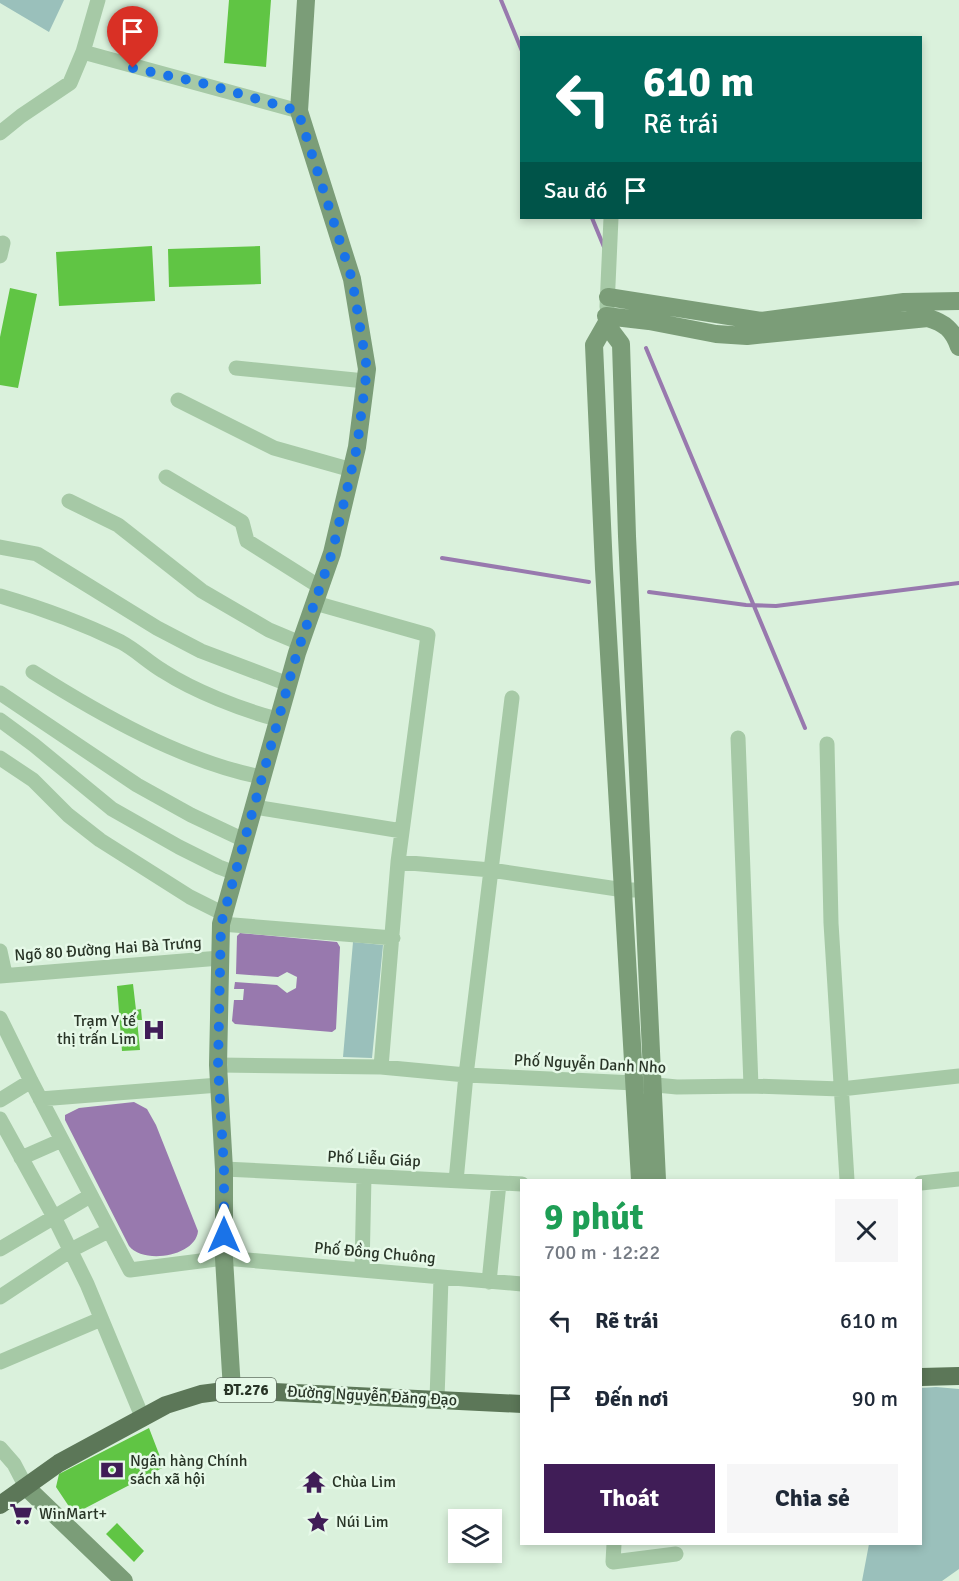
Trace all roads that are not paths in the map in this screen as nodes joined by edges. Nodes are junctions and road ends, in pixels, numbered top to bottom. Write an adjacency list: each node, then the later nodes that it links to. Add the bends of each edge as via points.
1 (98, 0): 3 (street)
2 (306, 0): 4 (street)
3 (82, 52): 4 (street); 5 (street, via 70,84)
4 (298, 111): 13 (street, via 352,279 367,369)
5 (0, 133)
6 (612, 219): 7 (street)
7 (608, 297): 8 (street, via 760,321 904,302); 9 (street)
8 (959, 301)
9 (606, 320): 10 (street, via 649,321 747,336 928,318); 28 (street, via 594,345); 29 (street, via 621,344)
10 (954, 322): 11 (street, via 951,329)
11 (959, 347)
12 (236, 368): 13 (street)
13 (365, 381): 15 (street)
14 (178, 400): 15 (street, via 274,448)
15 (352, 470): 19 (street, via 332,553)
16 (166, 477): 19 (street, via 242,522 247,541)
17 (69, 501): 21 (street, via 118,525 202,591 269,630)
18 (0, 547): 23 (street, via 37,554 174,638)
19 (317, 595): 21 (street); 35 (street, via 428,635)
20 (0, 596): 26 (street, via 46,610 111,638 162,671 251,712)
21 (300, 643): 23 (street)
22 (33, 672): 33 (street, via 88,706 170,746 208,763)
23 (288, 684): 26 (street)
24 (0, 693): 36 (street, via 137,785)
25 (512, 698): 38 (street)
26 (278, 719): 33 (street)
27 (0, 720): 39 (street, via 112,809)
28 (614, 723): 29 (street); 40 (street)
29 (636, 723): 41 (street)
30 (738, 738): 56 (street)
31 (827, 744): 57 (street, via 831,923)
32 (0, 758): 42 (street, via 33,780 68,816 100,840)
33 (261, 777): 34 (street)
34 (254, 807): 35 (street); 36 (street)
35 (402, 831): 37 (street)
36 (244, 840): 39 (street)
37 (398, 862): 38 (street); 43 (street)
38 (491, 870): 40 (street); 50 (street)
39 (235, 873): 42 (street)
40 (624, 890): 41 (street); 53 (street)
41 (644, 890): 55 (street)
42 (223, 919): 43 (street); 45 (street)
43 (393, 938): 49 (street)
44 (0, 951): 46 (street)
45 (219, 958): 46 (street, Ngõ 80 Đường Hai Bà Trưng); 48 (street)
46 (3, 975)
47 (0, 1018): 52 (street)
48 (218, 1065): 49 (street, Phố Nguyễn Danh Nho); 54 (street)
49 (381, 1067): 50 (street, Phố Nguyễn Danh Nho)
50 (466, 1075): 53 (street, Phố Nguyễn Danh Nho); 70 (street)
51 (959, 1076): 57 (street, Phố Nguyễn Danh Nho)
52 (30, 1081): 58 (street); 59 (street)
53 (635, 1083): 55 (street, Phố Nguyễn Danh Nho); 66 (street)
54 (219, 1084): 58 (street); 64 (street)
55 (654, 1085): 56 (street, Phố Nguyễn Danh Nho); 67 (street)
56 (751, 1086): 57 (street, Phố Nguyễn Danh Nho)
57 (841, 1089): 68 (street)
58 (40, 1099): 61 (street)
59 (0, 1101)
60 (0, 1119): 62 (street)
61 (62, 1140): 63 (street); 74 (street)
62 (6, 1146): 63 (street)
63 (21, 1158): 75 (street)
64 (224, 1169): 65 (street, Phố Liễu Giáp); 79 (street)
65 (364, 1176): 70 (street, Phố Liễu Giáp); 80 (street)
66 (640, 1179)
67 (657, 1179)
68 (847, 1179)
69 (959, 1179): 72 (street)
70 (456, 1181): 71 (street, Phố Liễu Giáp)
71 (499, 1183): 73 (street, Phố Liễu Giáp); 82 (street)
72 (922, 1183)
73 (520, 1184)
74 (90, 1196): 75 (street); 76 (street)
75 (54, 1217): 77 (street); 78 (street)
76 (108, 1231): 78 (street); 79 (street, Phố Đồng Chuông, via 130,1270)
77 (0, 1250)
78 (70, 1250): 84 (street); 85 (street)
79 (224, 1258): 80 (street, Phố Đồng Chuông); 89 (street)
80 (362, 1270): 81 (street, Phố Đồng Chuông)
81 (441, 1278): 82 (street, Phố Đồng Chuông); 90 (street)
82 (489, 1282): 83 (street, Phố Đồng Chuông)
83 (520, 1284)
84 (0, 1297)
85 (101, 1319): 86 (street); 92 (street)
86 (0, 1362)
87 (959, 1376): 88 (main road)
88 (922, 1377)
89 (232, 1390): 90 (main road, Đường Nguyễn Đăng Đạo / ĐT.276); 92 (main road, Đường Nguyễn Đăng Đạo / ĐT.276, via 181,1400)
90 (437, 1399): 91 (main road, Đường Nguyễn Đăng Đạo / ĐT.276)
91 (520, 1404)
92 (143, 1419): 94 (main road, Đường Nguyễn Đăng Đạo / ĐT.276, via 60,1463)
93 (0, 1448): 94 (street)
94 (26, 1487): 95 (main road, Đường Nguyễn Đăng Đạo / ĐT.276); 98 (street)
95 (0, 1505)
96 (614, 1545): 97 (street, via 613,1562)
97 (676, 1554)
98 (124, 1581)

